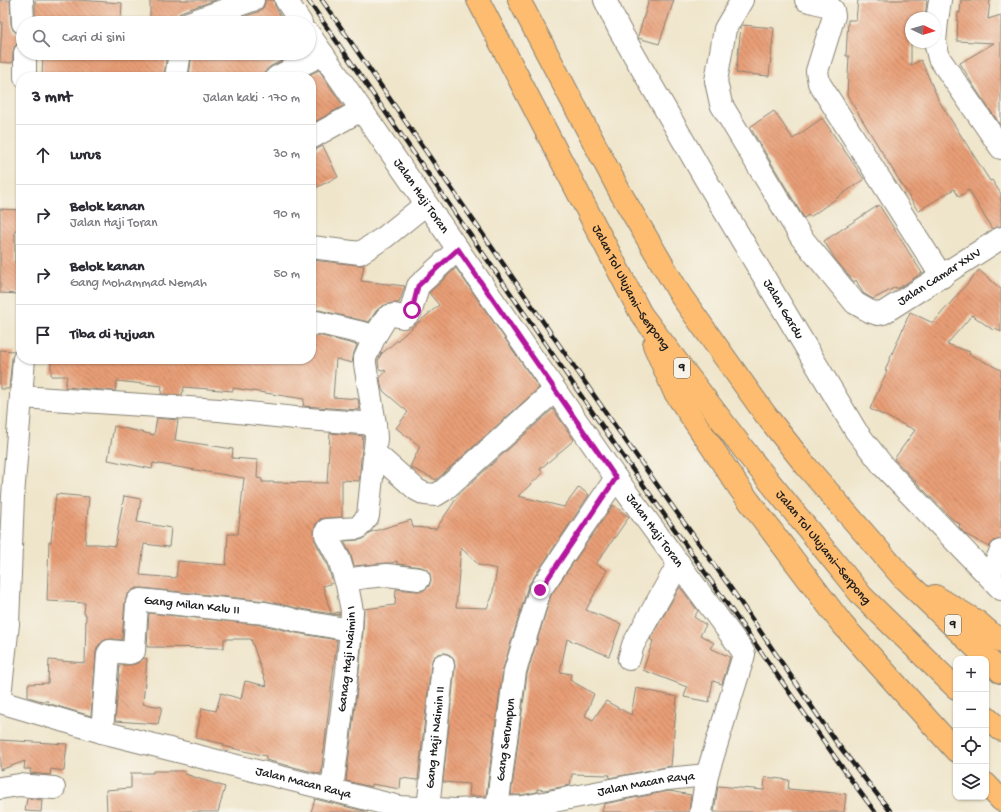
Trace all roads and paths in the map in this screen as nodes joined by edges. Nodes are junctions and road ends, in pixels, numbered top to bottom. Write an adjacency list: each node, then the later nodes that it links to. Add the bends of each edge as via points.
1 (22, 0): 10 (street)
2 (253, 0): 11 (street)
3 (286, 0): 12 (street)
4 (478, 0): 30 (highway, Jalan Tol Ulujami–Serpong / 9)
5 (519, 0): 41 (highway, 9, via 620,192 681,296 806,466)
6 (605, 0): 44 (street, Jalan Gardu, via 702,174 856,431 884,467)
7 (742, 0): 29 (street, Jalan Camar XXIV, via 725,29 716,81 721,104 801,237 855,303 878,314)
8 (806, 0): 29 (street, via 829,6 834,16 817,71 819,83)
9 (940, 0): 24 (street, via 935,42 939,58)
10 (23, 16)
11 (208, 16)
12 (297, 16)
13 (316, 45): 14 (street, Jalan Haji Toran)
14 (322, 54): 15 (street); 22 (street, Jalan Haji Toran)
15 (316, 57)
16 (24, 60): 19 (street)
17 (179, 60): 20 (street)
18 (310, 60): 21 (street)
19 (25, 72)
20 (177, 72)
21 (287, 72)
22 (361, 110): 23 (street); 25 (street, Jalan Haji Toran)
23 (316, 135)
24 (1001, 148)
25 (426, 204): 27 (street, via 385,237 360,253); 28 (street, Jalan Haji Toran)
26 (1001, 238): 29 (street, Jalan Camar XXIV)
27 (316, 248)
28 (458, 249): 32 (street, via 418,286 412,310 407,316 389,316); 34 (street, Jalan Haji Toran)
29 (942, 277)
30 (641, 314): 50 (highway, Jalan Tol Ulujami–Serpong / 9, via 748,455 862,596); 56 (highway, via 674,391 740,489 842,624)
31 (316, 322): 32 (street)
32 (375, 336): 36 (street, via 365,358)
33 (24, 364): 35 (street)
34 (555, 390): 37 (street, via 436,495 417,490); 38 (street, Jalan Haji Toran)
35 (21, 397): 36 (street, via 219,410); 51 (street, via 13,496 8,624)
36 (375, 424): 37 (street)
37 (375, 452): 43 (street, Ganag Haji Naimin I, via 368,516 358,528 326,532)
38 (616, 478): 40 (street, Jalan Haji Toran); 64 (street, Gang Serumpun, via 540,590 515,671)
39 (1001, 552): 44 (street)
40 (679, 563): 47 (street, via 633,645); 57 (street, Jalan Haji Toran, via 744,654)
41 (904, 578): 46 (highway, via 978,622); 49 (highway, 9)
42 (420, 579): 43 (street, via 387,575)
43 (346, 580): 45 (street, Ganag Haji Naimin I, via 352,611)
44 (995, 583)
45 (351, 630): 55 (street, Gang Milan Kalu II, via 264,613 138,601 134,651 110,651 108,654); 61 (street, Ganag Haji Naimin I)
46 (1001, 642)
47 (629, 659)
48 (443, 665): 63 (street, Gang Haji Naimin II)
49 (1001, 672)
50 (953, 685)
51 (0, 696)
52 (0, 702): 55 (street, Jalan Macan Raya)
53 (989, 720): 54 (highway)
54 (1001, 730)
55 (102, 732): 61 (street, Jalan Macan Raya)
56 (953, 749)
57 (707, 775): 64 (street, Jalan Macan Raya, via 667,779 523,807); 65 (street, Jalan Haji Toran)
58 (989, 787): 62 (highway)
59 (0, 788): 60 (street)
60 (54, 788)
61 (332, 790): 63 (street, Jalan Macan Raya, via 399,806)
62 (1001, 800)
63 (428, 808): 64 (street, Jalan Macan Raya)
64 (497, 808)
65 (702, 812)

